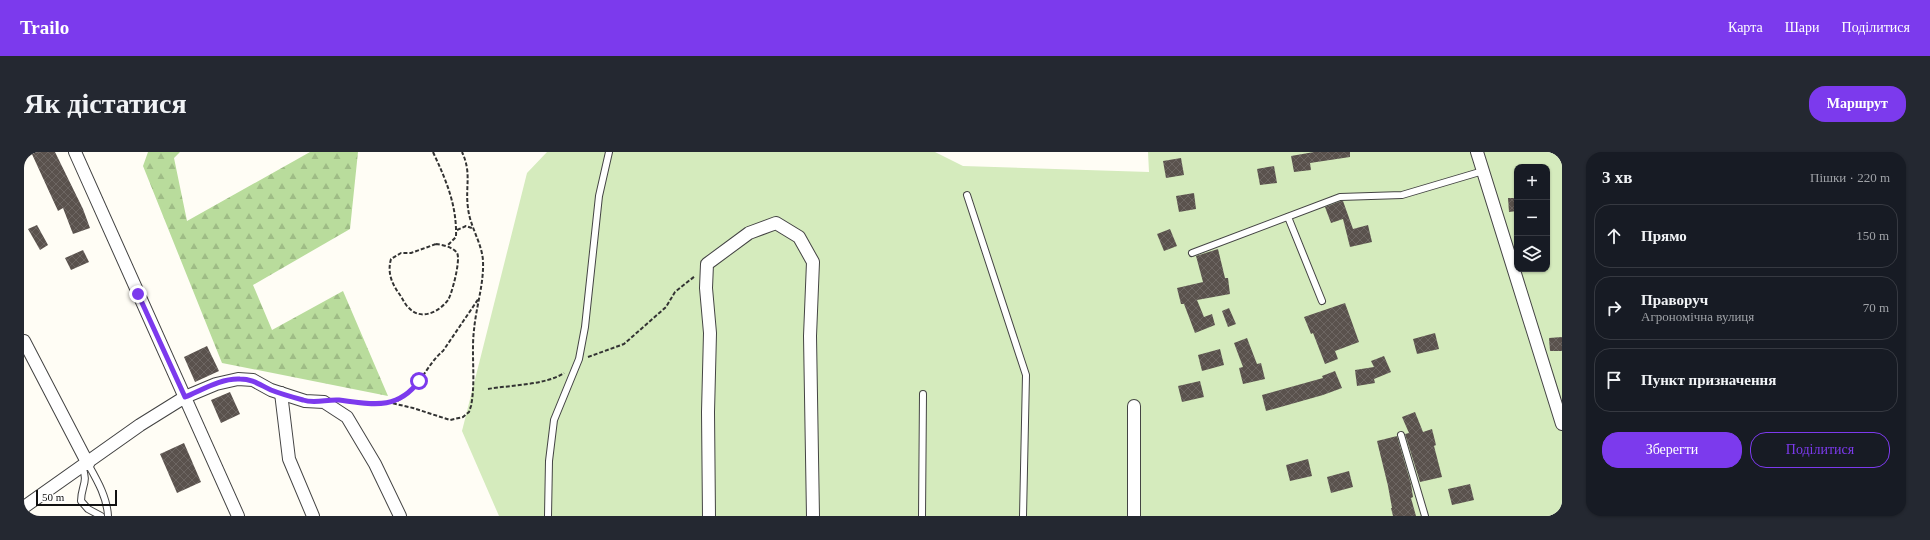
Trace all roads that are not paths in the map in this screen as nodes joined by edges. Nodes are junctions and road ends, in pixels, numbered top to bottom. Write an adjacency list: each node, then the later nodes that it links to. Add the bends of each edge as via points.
1 (75, 152): 12 (street)
2 (610, 152): 23 (lane, via 599,196 585,327 579,359 554,420 549,461)
3 (1480, 153): 4 (street)
4 (1483, 171): 6 (lane, via 1402,195 1340,197); 14 (street)
5 (967, 195): 27 (lane, via 1026,375)
6 (1288, 217): 7 (lane); 8 (lane)
7 (1192, 254)
8 (1322, 301)
9 (24, 341): 16 (street)
10 (281, 392): 12 (street, via 271,390 253,380 238,378); 21 (street, via 289,459); 22 (street, via 304,401 324,402 347,417 375,464)
11 (923, 394): 26 (lane)
12 (185, 397): 16 (street, via 140,425); 20 (street)
13 (1134, 406): 28 (street)
14 (1562, 424)
15 (1401, 435): 29 (lane)
16 (85, 465): 17 (street); 18 (lane, via 86,483 81,489 81,501); 19 (lane, via 102,492)
17 (24, 507)
18 (101, 516)
19 (108, 516)
20 (238, 516)
21 (313, 516)
22 (400, 516)
23 (548, 516)
24 (708, 516): 25 (street, via 710,333 706,288 707,264 749,233 776,223 799,237 814,262 810,336)
25 (813, 516)
26 (922, 516)
27 (1023, 516)
28 (1134, 516)
29 (1426, 516)

